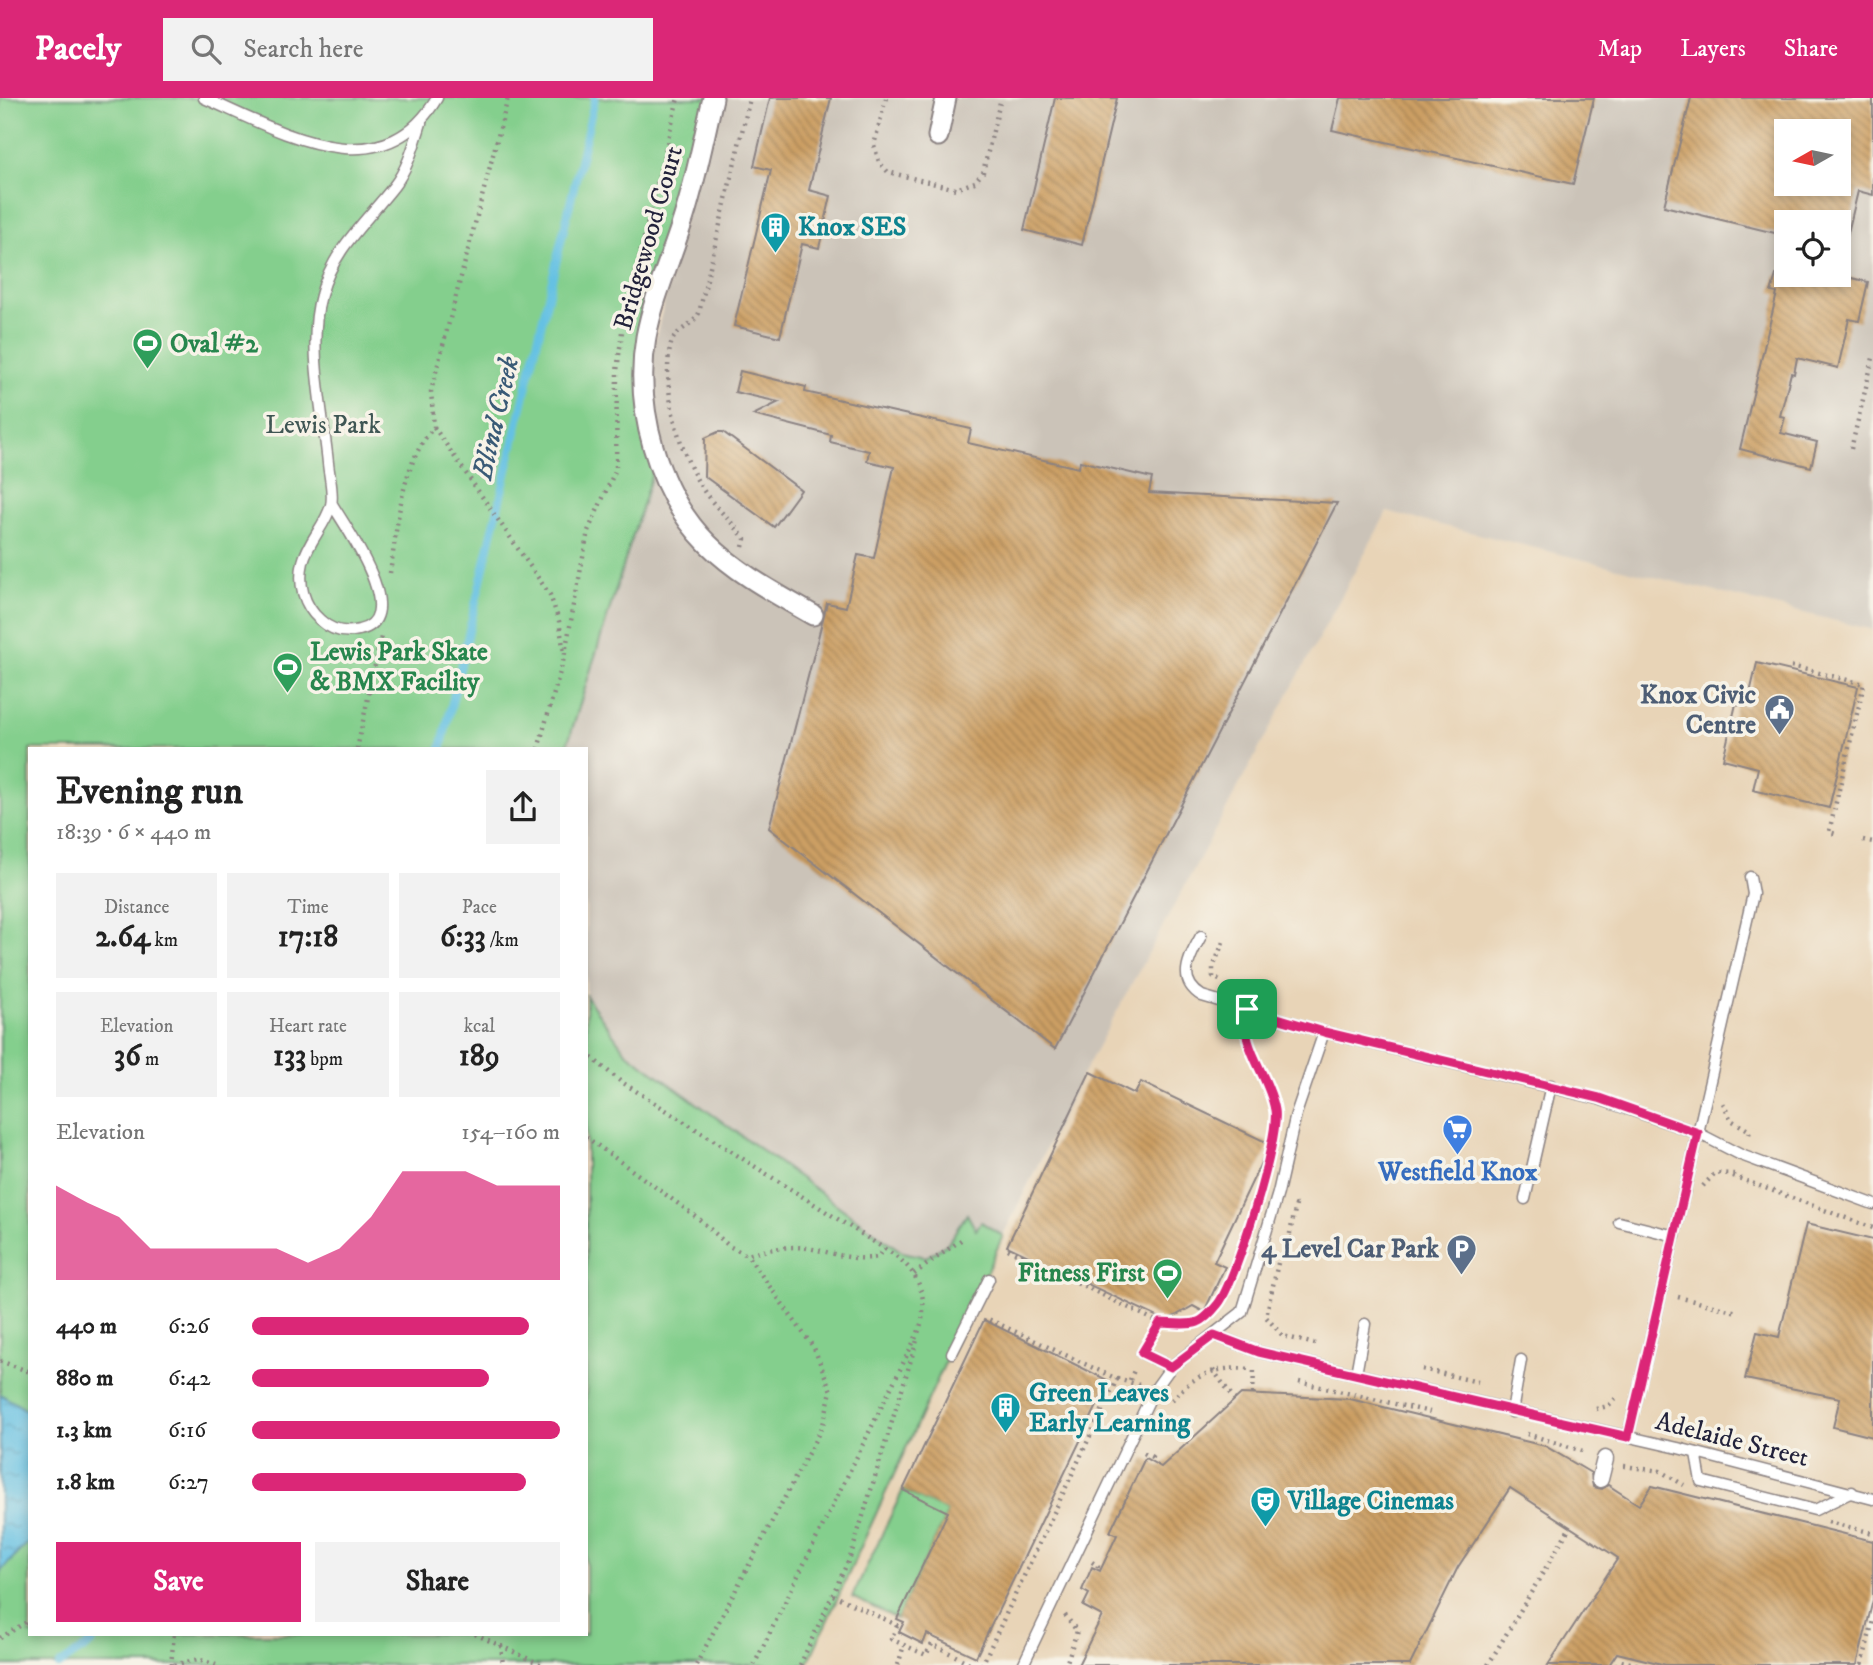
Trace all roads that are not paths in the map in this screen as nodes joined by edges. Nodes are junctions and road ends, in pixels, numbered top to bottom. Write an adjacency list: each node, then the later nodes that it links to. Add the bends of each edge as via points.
1 (204, 98): 5 (lane, via 332,149 380,144)
2 (437, 98): 5 (lane)
3 (713, 98): 8 (street, Bridgewood Court, via 646,341 651,440 673,494 708,543 745,574)
4 (946, 98): 6 (street)
5 (421, 123): 7 (lane, via 403,172 347,240 321,294 316,342)
6 (938, 136)
7 (332, 504): 7 (lane, via 377,588 376,618 359,630 336,630 324,624 303,593 304,558)
8 (813, 615)
9 (1750, 877): 13 (lane, via 1753,894)
10 (1201, 936): 11 (lane, via 1186,966 1190,985 1202,996)
11 (1324, 1032): 12 (lane); 20 (lane, via 1296,1114 1242,1312)
12 (1551, 1085): 13 (lane); 14 (lane)
13 (1698, 1133): 15 (lane, via 1741,1155); 17 (lane)
14 (1525, 1199)
15 (1873, 1204)
16 (1619, 1222): 17 (lane)
17 (1675, 1236): 27 (lane)
18 (989, 1279): 21 (lane)
19 (1365, 1324): 25 (lane)
20 (1214, 1335): 24 (lane); 25 (lane, Adelaide Street, via 1259,1352)
21 (952, 1353)
22 (1142, 1353): 24 (lane)
23 (1521, 1360): 26 (lane)
24 (1171, 1367): 33 (lane, via 1153,1392)
25 (1356, 1374): 26 (lane, Adelaide Street)
26 (1512, 1412): 27 (lane, Adelaide Street)
27 (1628, 1437): 28 (lane, Adelaide Street)
28 (1696, 1453): 31 (lane, Adelaide Street); 31 (lane, via 1701,1480 1802,1507 1815,1510)
29 (1605, 1459): 30 (street)
30 (1600, 1479)
31 (1852, 1492): 32 (lane, Adelaide Street)
32 (1873, 1499)
33 (1023, 1665)

